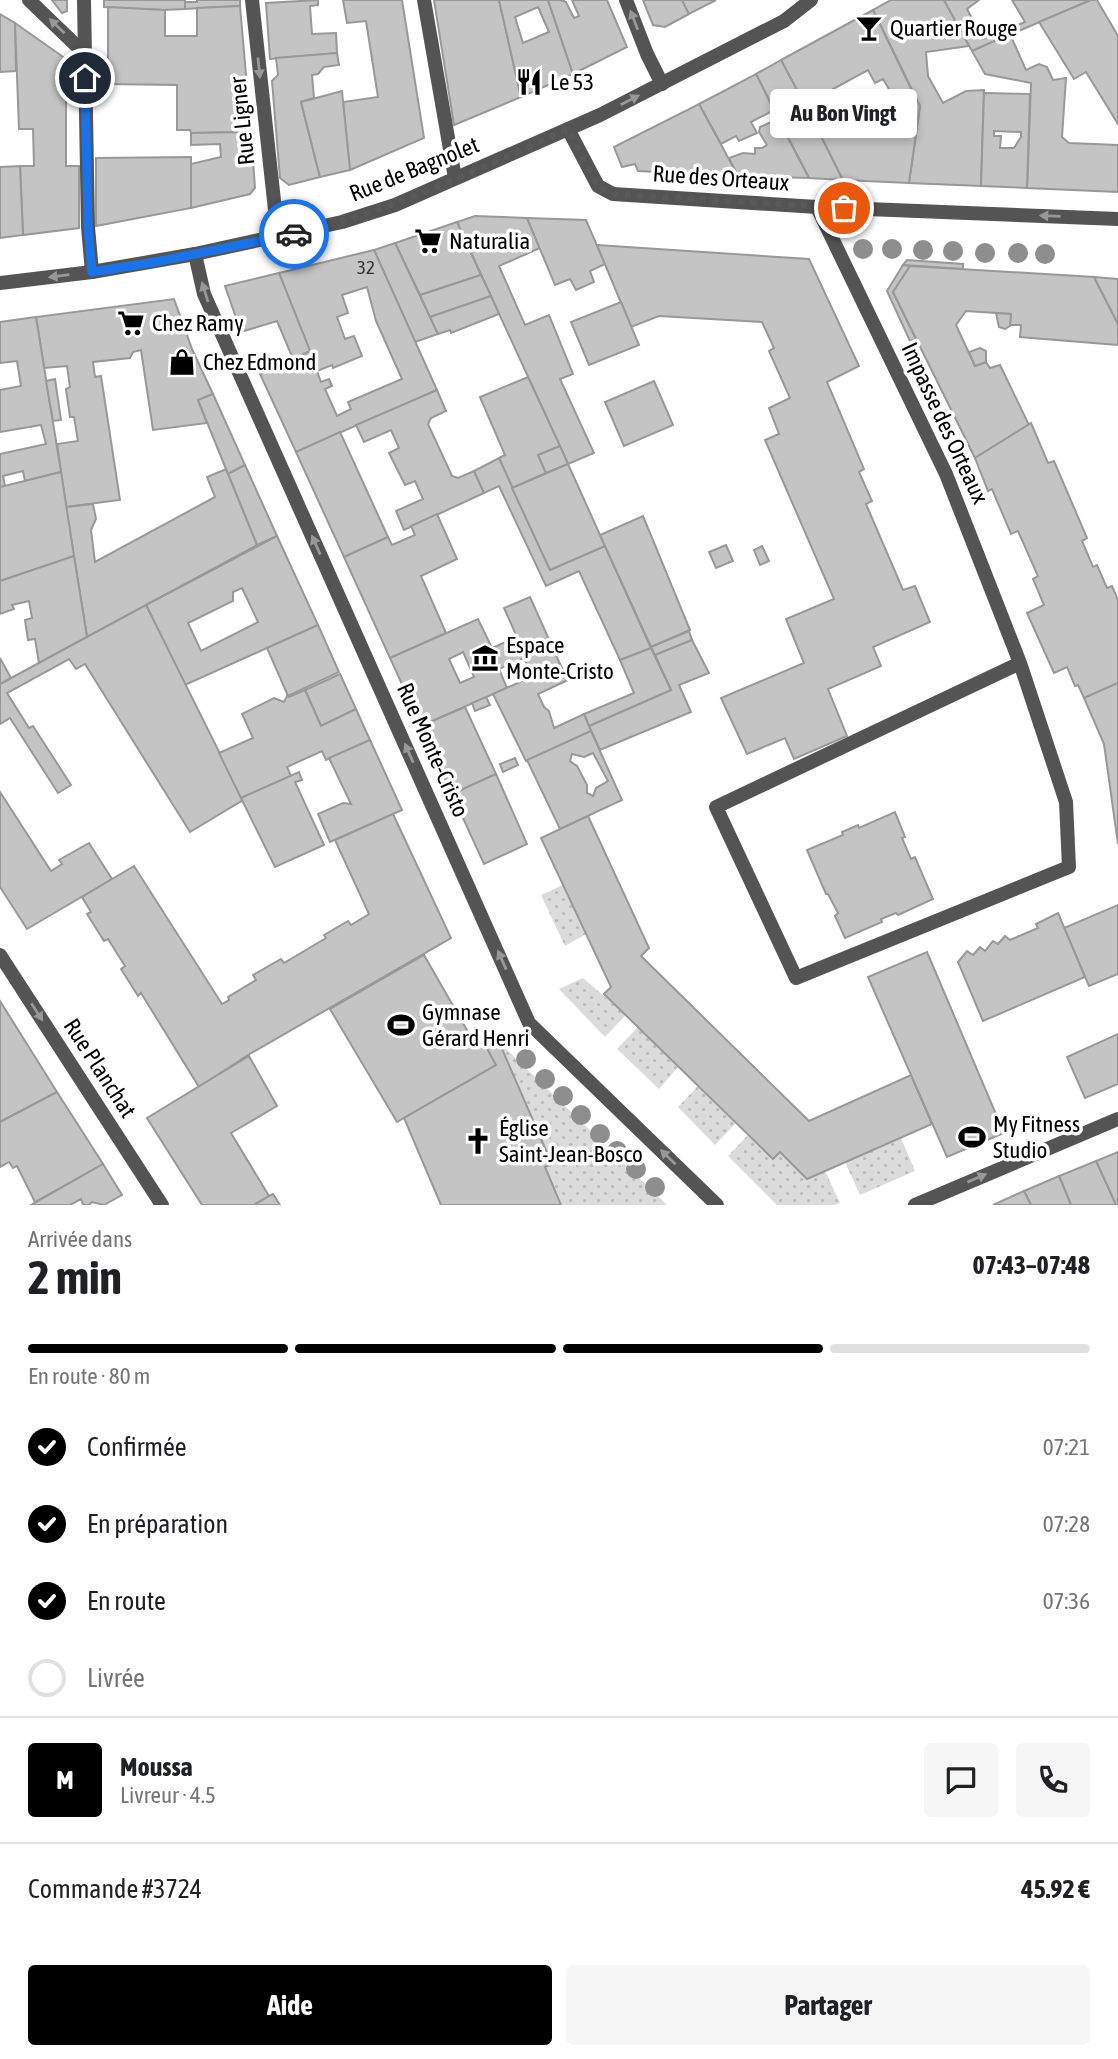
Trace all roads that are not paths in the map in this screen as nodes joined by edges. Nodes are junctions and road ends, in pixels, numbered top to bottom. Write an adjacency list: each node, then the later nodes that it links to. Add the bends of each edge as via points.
1 (29, 0): 7 (street, one-way to 1)
2 (84, 0): 7 (street)
3 (252, 0): 13 (street, Rue Ligner, one-way to 13)
4 (424, 0): 10 (street)
5 (626, 0): 8 (street, one-way to 5)
6 (811, 0): 8 (street, Rue de Bagnolet, via 783,21)
7 (84, 53): 15 (street)
8 (662, 84): 9 (street, Rue de Bagnolet, one-way to 8)
9 (568, 129): 10 (street, Rue de Bagnolet); 11 (street, Rue des Orteaux, via 598,187 613,194)
10 (455, 178): 13 (street, Rue de Bagnolet, via 395,205)
11 (817, 207): 12 (street, Rue des Orteaux, one-way to 11); 17 (street, Impasse des Orteaux, via 946,474)
12 (1118, 219)
13 (278, 237): 14 (street, Rue de Bagnolet)
14 (195, 254): 15 (street, Rue de Bagnolet); 21 (street, Rue Monte-Cristo, one-way to 14, via 529,1023 204,294)
15 (92, 272): 16 (street, Rue de Bagnolet, one-way to 16)
16 (0, 283)
17 (1020, 663): 17 (street, Impasse des Orteaux, via 716,807 796,978 1069,867 1066,802)
18 (0, 955): 20 (street, Rue Planchat, one-way to 20)
19 (1118, 1119): 22 (street, one-way to 19)
20 (162, 1205)
21 (717, 1205)
22 (915, 1205)

